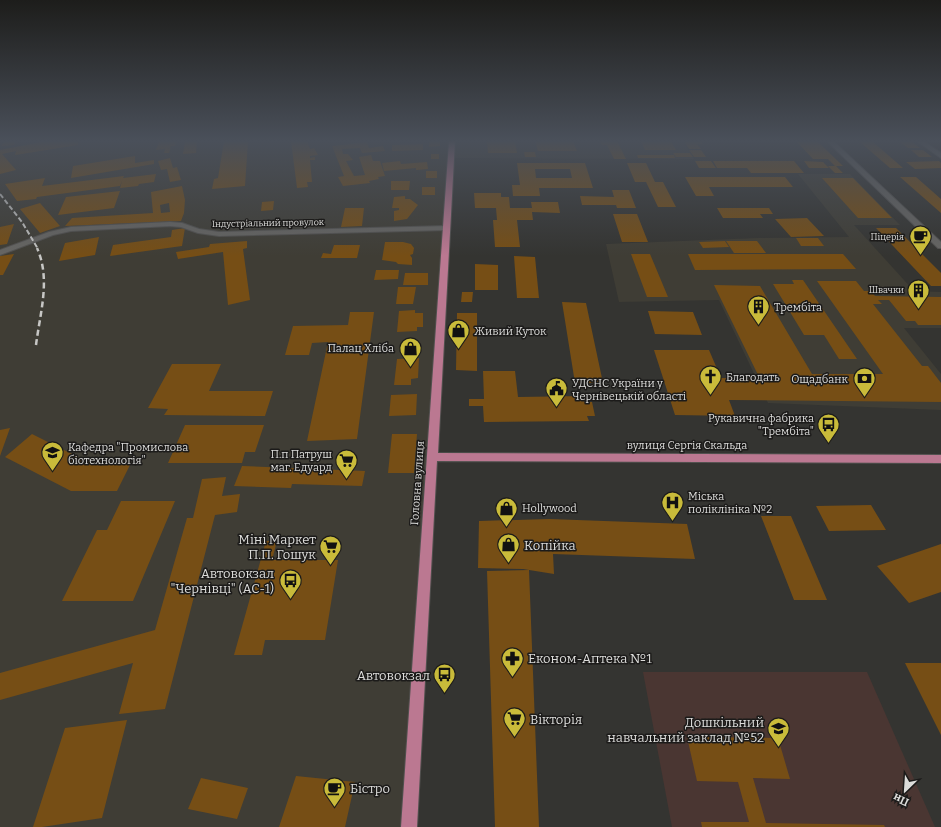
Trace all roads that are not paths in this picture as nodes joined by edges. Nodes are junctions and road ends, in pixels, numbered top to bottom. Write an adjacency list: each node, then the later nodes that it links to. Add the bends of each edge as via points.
1 (450, 180): 3 (main road, Головна вулиця)
2 (871, 180): 4 (street)
3 (447, 228): 5 (street, Індустріальний провулок, via 219,234 198,231 182,224 103,226 71,228 51,233); 6 (main road, Головна вулиця)
4 (941, 246)
5 (0, 253)
6 (432, 457): 7 (main road, вулиця Сергія Скальда); 8 (main road, Головна вулиця)
7 (941, 459)
8 (409, 827)

